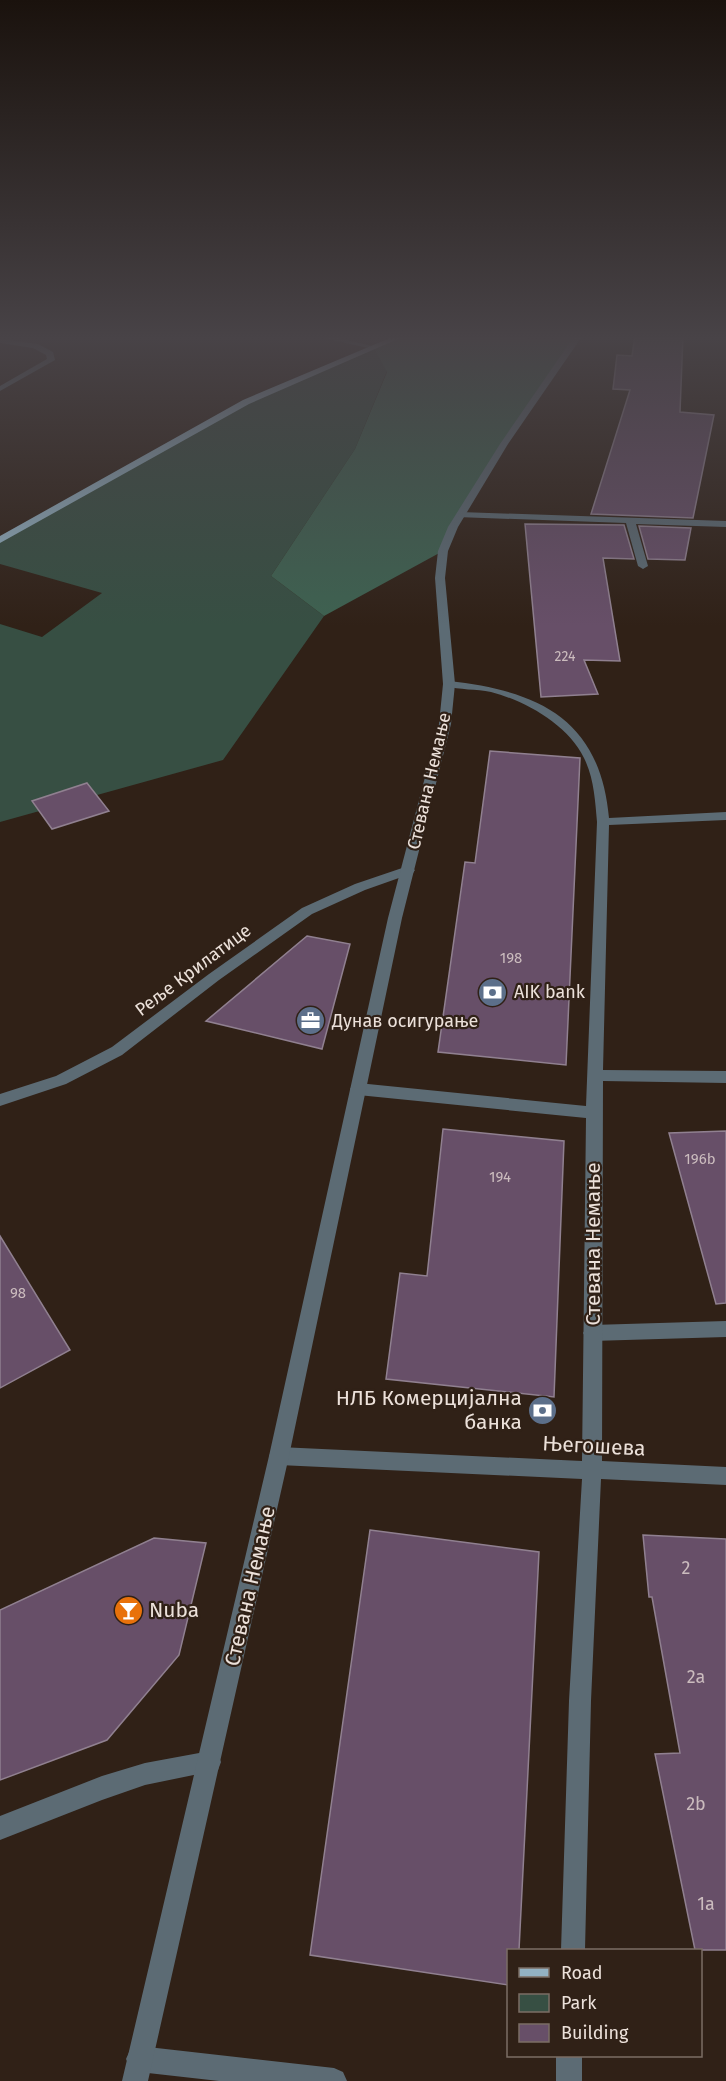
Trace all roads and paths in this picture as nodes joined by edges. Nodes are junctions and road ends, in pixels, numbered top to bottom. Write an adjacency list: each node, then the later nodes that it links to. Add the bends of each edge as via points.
1 (192, 432): 6 (main road)
2 (512, 432): 3 (street, Стевана Немање)
3 (460, 515): 4 (street); 8 (street, Стевана Немање, via 445,542 440,563)
4 (630, 521): 5 (street); 7 (street)
5 (726, 524)
6 (0, 540)
7 (643, 566)
8 (449, 684): 10 (street, Стевана Немање, via 513,696 578,740 599,784); 11 (street, Стевана Немање, via 445,724)
9 (726, 816): 10 (street)
10 (603, 822): 12 (street, Стевана Немање)
11 (408, 870): 14 (street, Стевана Немање); 15 (street, Реље Крилатице, via 307,911 117,1052 61,1080)
12 (596, 1075): 13 (street); 16 (street, Стевана Немање)
13 (726, 1077)
14 (358, 1089): 16 (street); 19 (street, Стевана Немање)
15 (0, 1100)
16 (594, 1113): 18 (street, Стевана Немање)
17 (726, 1329): 18 (street)
18 (592, 1333): 20 (street, Стевана Немање)
19 (279, 1456): 20 (street, Његошева); 22 (street, Стевана Немање)
20 (592, 1469): 21 (street, Његошева); 24 (street, Стевана Немање)
21 (726, 1476)
22 (210, 1762): 23 (street, via 145,1774); 26 (street, Стевана Немање)
23 (0, 1828)
24 (573, 1949)
25 (570, 2057): 28 (street)
26 (137, 2070): 27 (street)
27 (334, 2081)
28 (569, 2081)

